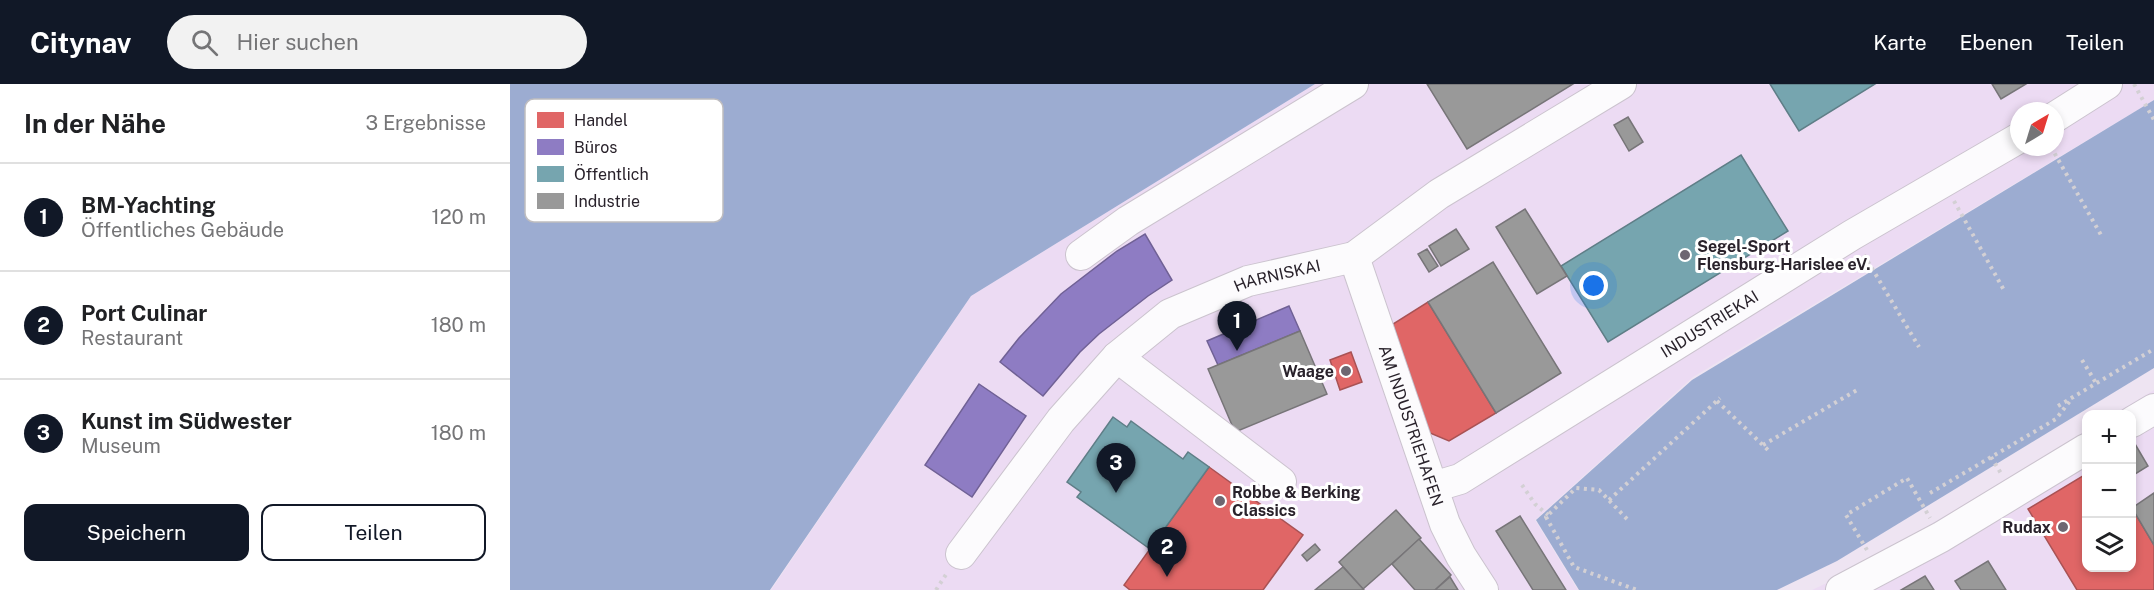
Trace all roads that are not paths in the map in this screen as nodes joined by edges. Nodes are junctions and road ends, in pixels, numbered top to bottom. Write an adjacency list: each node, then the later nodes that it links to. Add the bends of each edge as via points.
1 (1353, 84): 6 (lane, via 1128,221)
2 (1621, 84): 7 (lane, HARNISKAI, via 1439,194)
3 (2107, 84): 4 (lane)
4 (2064, 111)
5 (2010, 143): 13 (lane, INDUSTRIEKAI, via 1852,235 1460,479)
6 (1081, 255)
7 (1354, 257): 8 (lane, HARNISKAI, via 1248,281 1170,314); 13 (lane, AM INDUSTRIEHAFEN)
8 (1117, 357): 12 (lane); 14 (lane, HARNISKAI, via 1061,420)
9 (2154, 409): 10 (lane)
10 (2136, 420)
11 (2082, 451): 16 (lane, via 1941,537)
12 (1281, 483)
13 (1432, 487): 15 (lane, AM INDUSTRIEHAFEN, via 1444,524)
14 (961, 554)
15 (1483, 590)
16 (1841, 590)

